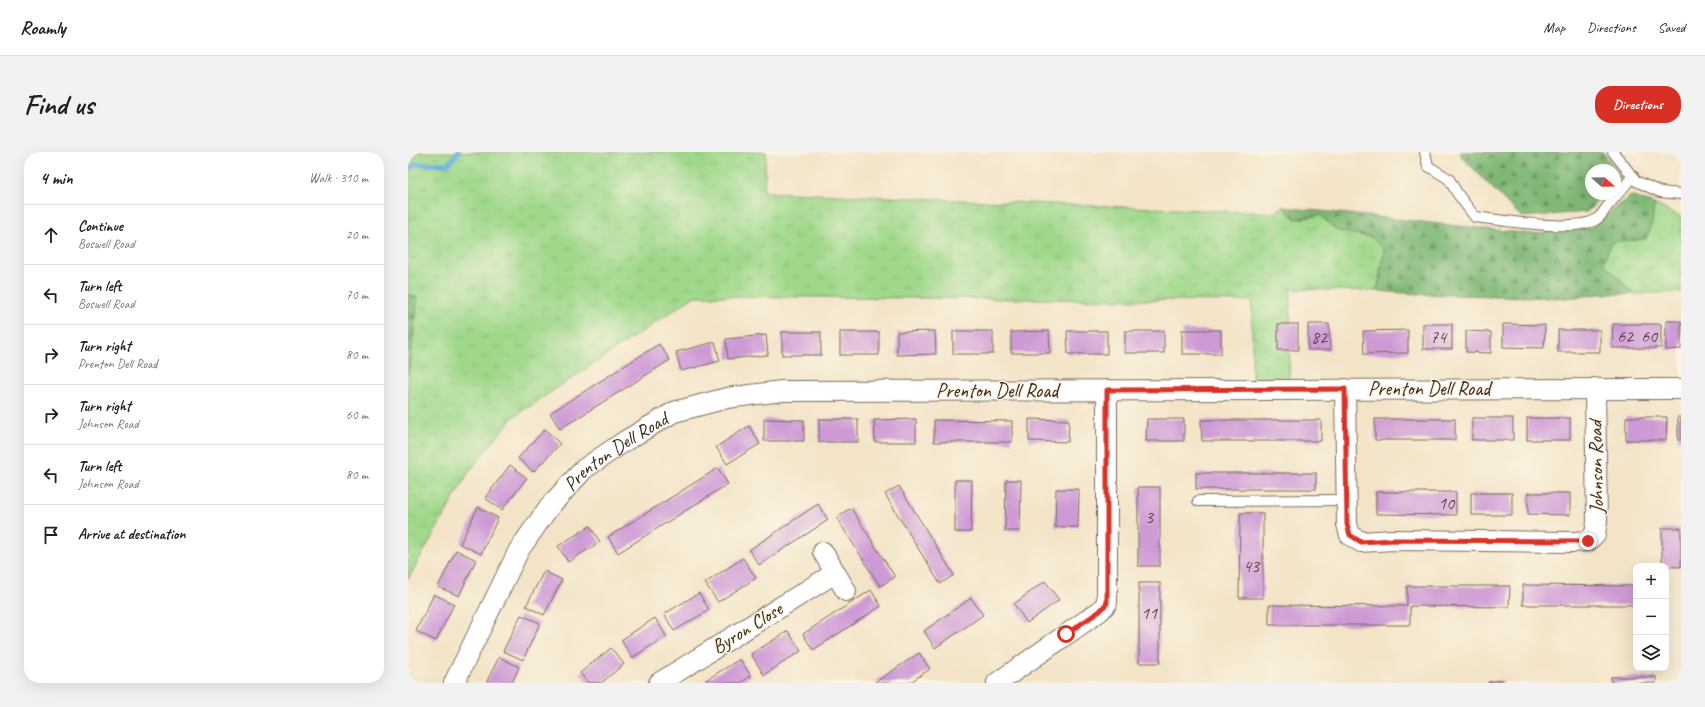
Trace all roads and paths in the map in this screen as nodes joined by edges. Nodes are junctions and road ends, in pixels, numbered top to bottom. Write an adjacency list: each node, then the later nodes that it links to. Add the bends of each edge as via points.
1 (1425, 152): 3 (lane, via 1428,166 1450,179 1475,217 1512,222 1543,225 1585,223 1597,218)
2 (1613, 152): 3 (lane)
3 (1633, 176): 4 (lane, via 1636,181 1660,192)
4 (1681, 194)
5 (1595, 388): 6 (street, Prenton Dell Road); 7 (street, Prenton Dell Road); 9 (street, Johnson Road, via 1597,522 1595,534 1588,541 1361,542 1350,535)
6 (1681, 388)
7 (1345, 389): 8 (street, Prenton Dell Road); 9 (street, Johnson Road)
8 (1107, 390): 14 (street, Prenton Dell Road, via 782,391 727,398 674,412 625,440 584,469 549,507 519,550); 16 (street, via 1107,603 1100,611)
9 (1346, 500): 10 (lane)
10 (1198, 501)
11 (823, 552): 12 (street)
12 (835, 573): 13 (street); 15 (street, Byron Close)
13 (846, 591)
14 (454, 683)
15 (659, 683)
16 (997, 683)

